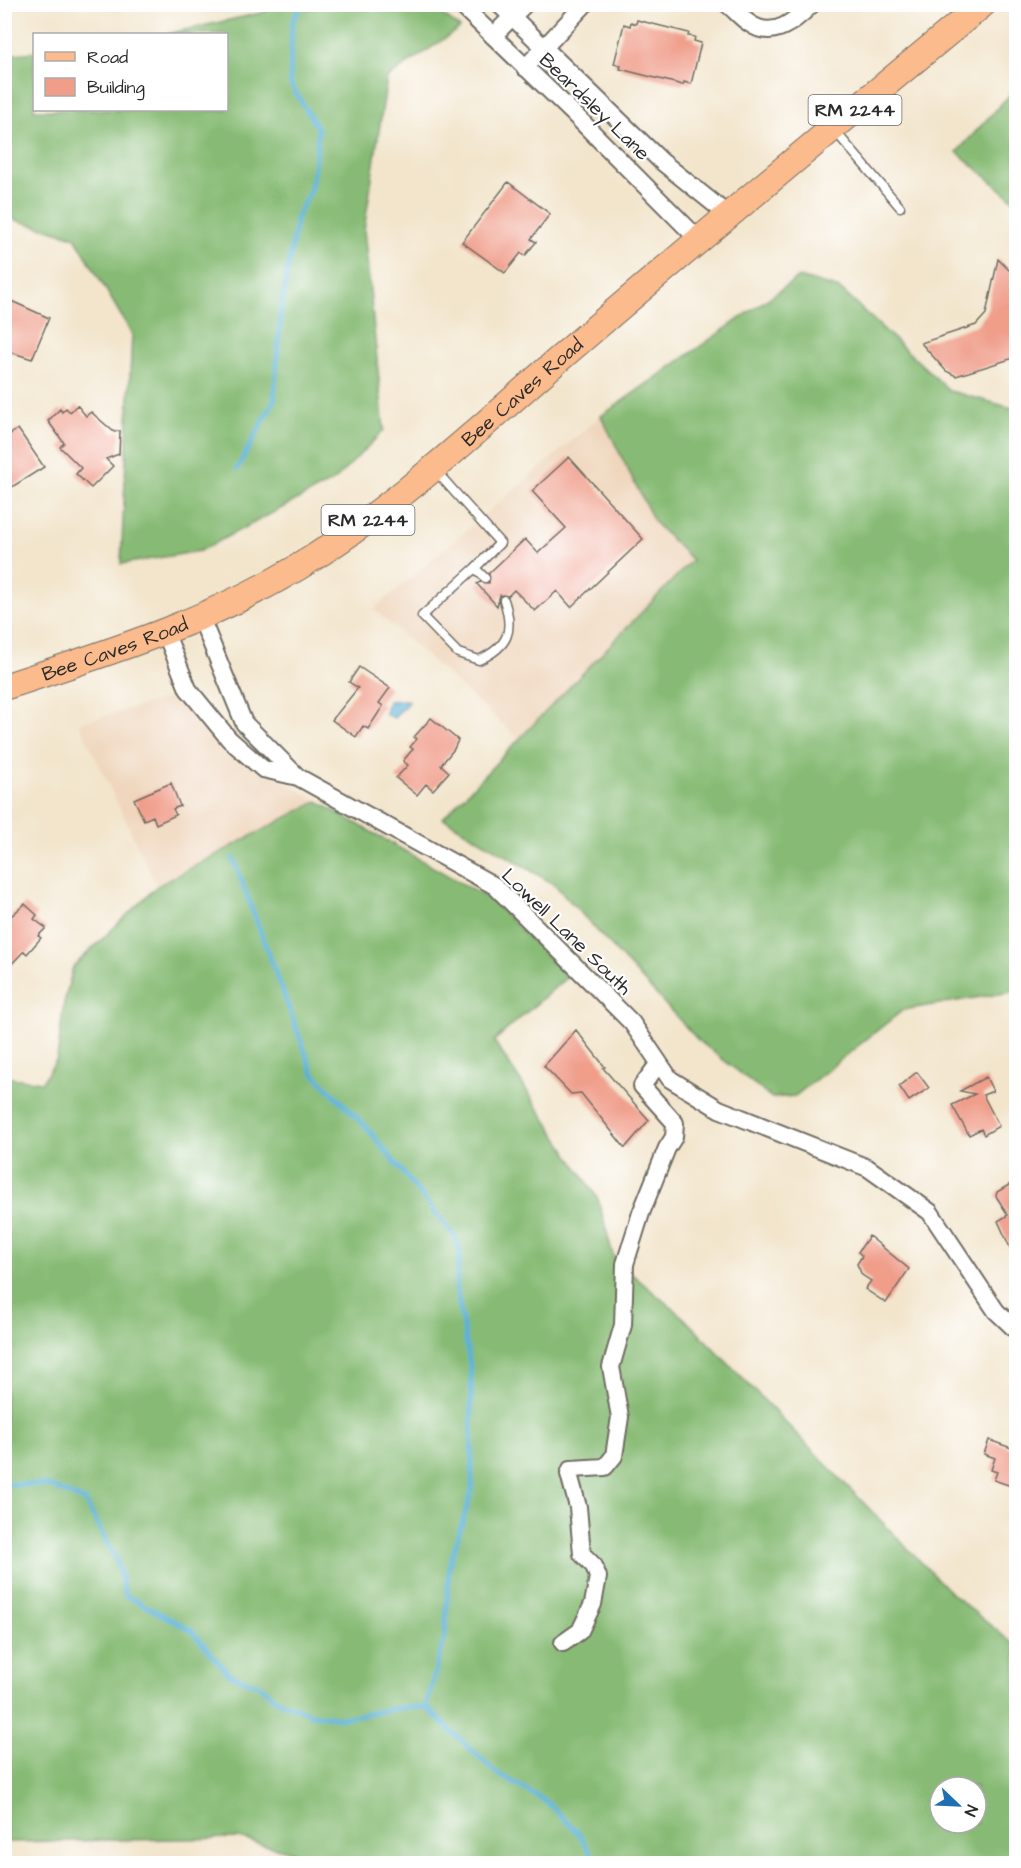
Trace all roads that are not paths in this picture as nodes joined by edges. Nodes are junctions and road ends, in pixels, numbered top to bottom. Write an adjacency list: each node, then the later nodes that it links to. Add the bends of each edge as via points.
1 (460, 4): 9 (street, Beardsley Lane)
2 (499, 4): 8 (street, Beardsley Lane)
3 (525, 4): 8 (street)
4 (585, 4): 10 (street)
5 (727, 4): 6 (street, via 748,23 763,29 790,24)
6 (812, 4)
7 (983, 4): 12 (main road, Bee Caves Road / RM 2244)
8 (512, 17): 9 (street); 10 (street, Beardsley Lane)
9 (493, 36): 11 (street, Beardsley Lane)
10 (545, 49): 11 (street); 14 (street, Beardsley Lane, via 661,160)
11 (525, 68): 15 (street, Beardsley Lane)
12 (833, 128): 13 (lane); 14 (main road, Bee Caves Road / RM 2244)
13 (900, 207)
14 (728, 215): 15 (main road, Bee Caves Road / RM 2244)
15 (699, 240): 16 (main road, Bee Caves Road / RM 2244)
16 (433, 467): 17 (lane, via 500,543); 20 (main road, Bee Caves Road / RM 2244, via 380,513 295,569)
17 (475, 568): 18 (lane); 19 (lane, via 422,616 458,653 479,660 506,640 510,626)
18 (485, 578)
19 (504, 600)
20 (201, 618): 21 (main road, Bee Caves Road / RM 2244); 23 (street, Lowell Lane South, via 244,723)
21 (166, 634): 22 (main road, Bee Caves Road / RM 2244); 23 (street, Lowell Lane South, via 188,689 229,739 263,769)
22 (4, 687)
23 (298, 777): 24 (street, Lowell Lane South, via 495,886 632,1023)
24 (659, 1063): 25 (street, Lowell Lane South, via 670,1079 719,1108 868,1168 930,1212 996,1311); 26 (street, via 642,1086 675,1123 674,1137 645,1203 625,1264 622,1325 611,1367 619,1409 614,1456 605,1467 572,1469 569,1474 578,1508 582,1554 598,1577 588,1619 580,1631)
25 (1017, 1330)
26 (563, 1643)

